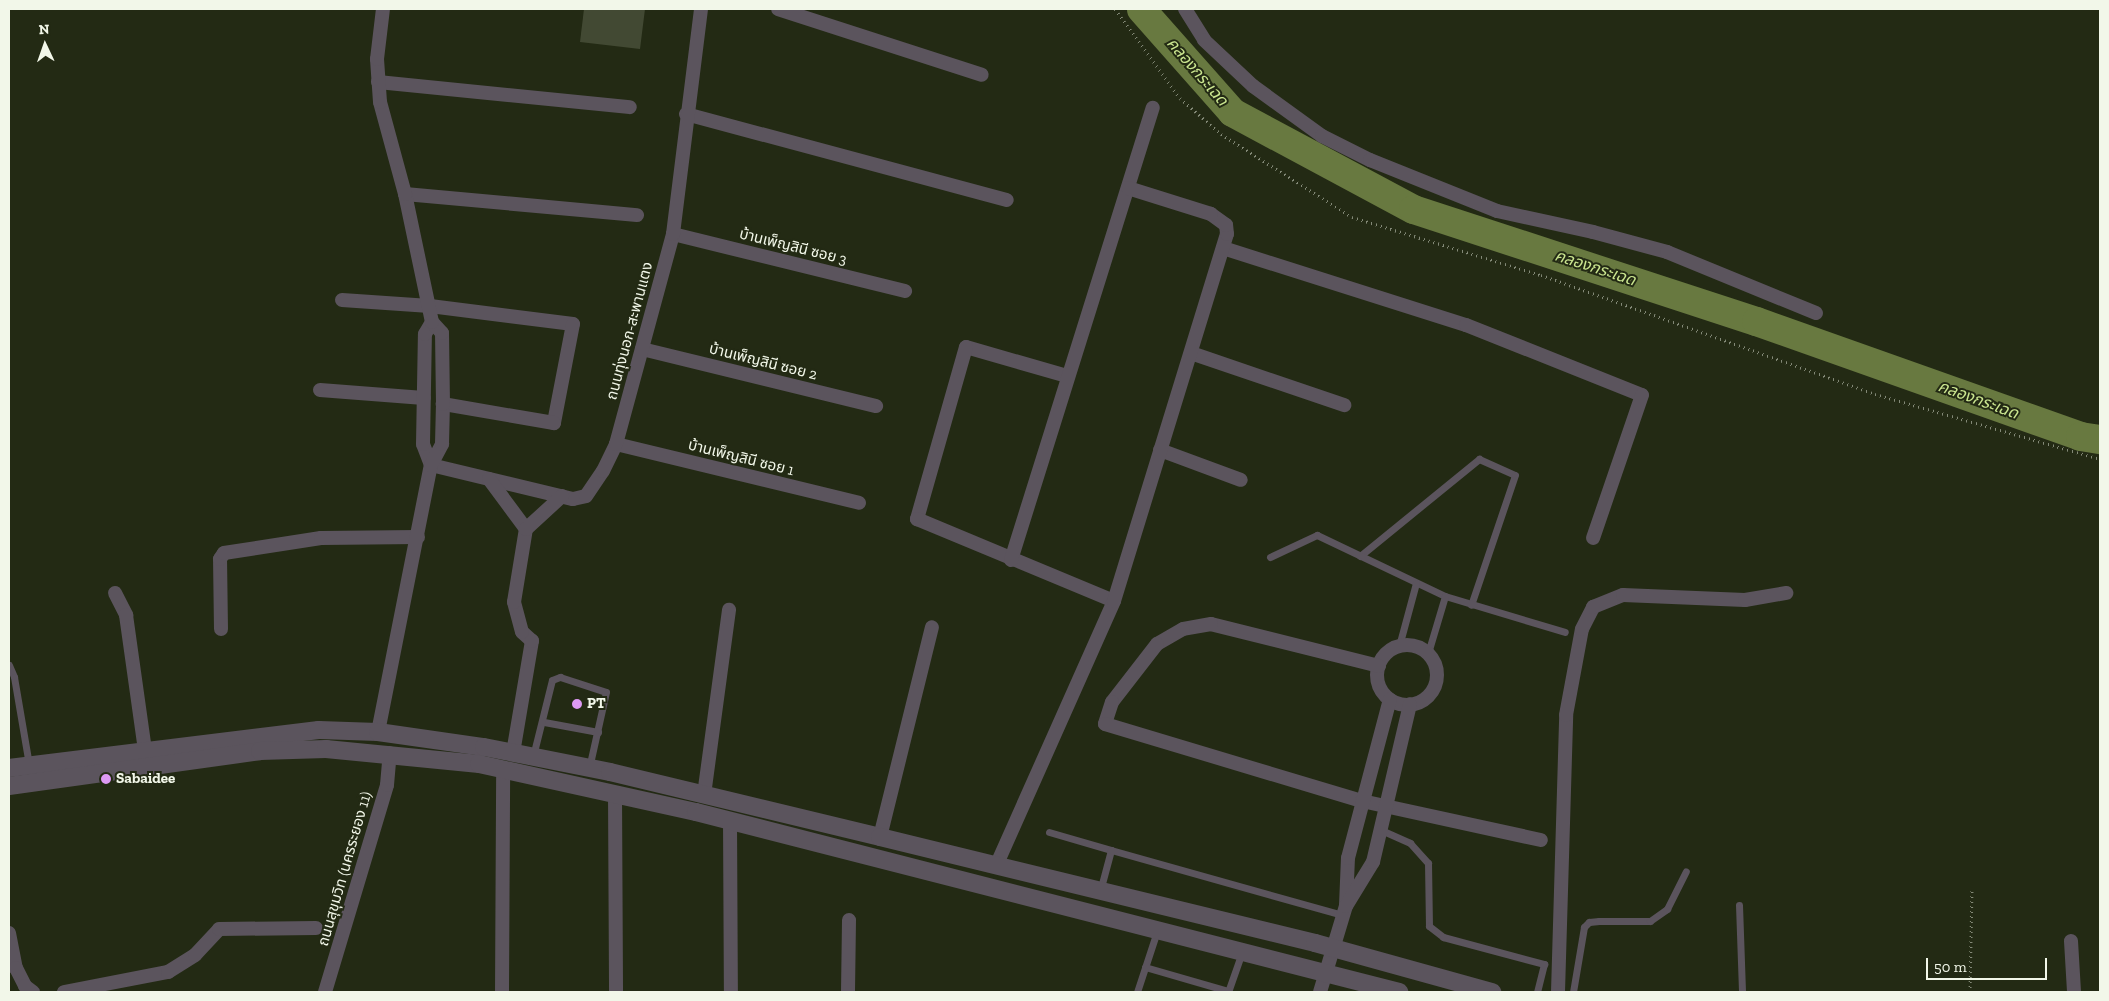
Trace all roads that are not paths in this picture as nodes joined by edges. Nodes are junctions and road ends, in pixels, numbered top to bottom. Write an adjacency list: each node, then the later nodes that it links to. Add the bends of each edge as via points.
1 (383, 9): 6 (street)
2 (701, 9): 9 (street, ถนนทุ่งนอก-สะพานแตง)
3 (778, 9): 5 (street)
4 (1185, 9): 19 (street, via 1204,40 1253,86 1322,136 1370,160 1497,212 1594,232 1667,252)
5 (982, 75)
6 (378, 82): 7 (street); 11 (street, via 383,124)
7 (630, 107)
8 (1153, 108): 10 (street)
9 (686, 114): 12 (street); 14 (street, ถนนทุ่งนอก-สะพานแตง)
10 (1128, 188): 15 (street, via 1219,218 1226,225); 23 (street)
11 (405, 194): 13 (street); 18 (street)
12 (1007, 200)
13 (637, 215)
14 (673, 234): 16 (street, บ้านเพ็ญสินี ซอย 3); 21 (street, ถนนทุ่งนอก-สะพานแตง)
15 (1223, 248): 22 (street); 38 (street, via 1466,325 1642,395)
16 (905, 291)
17 (342, 300): 18 (street)
18 (430, 306): 20 (street); 26 (street, via 573,324 554,422)
19 (1816, 313)
20 (432, 322): 25 (street, via 425,334); 26 (street, via 442,333)
21 (642, 349): 28 (street, บ้านเพ็ญสินี ซอย 2); 29 (street, ถนนทุ่งนอก-สะพานแตง)
22 (1191, 353): 27 (street); 30 (street)
23 (1067, 376): 41 (street); 41 (street, via 966,347 917,519)
24 (320, 390): 25 (street)
25 (424, 398): 31 (street, via 423,444)
26 (443, 404): 31 (street, via 442,444)
27 (1344, 405)
28 (876, 406)
29 (616, 444): 34 (street, ถนนทุ่งนอก-สะพานแตง, via 586,496 572,499); 35 (street, บ้านเพ็ญสินี ซอย 1)
30 (1160, 450): 33 (street); 46 (street)
31 (431, 465): 32 (street, ถนนทุ่งนอก-สะพานแตง); 37 (street)
32 (489, 479): 34 (street, ถนนทุ่งนอก-สะพานแตง); 36 (street)
33 (1241, 480)
34 (562, 496): 36 (street)
35 (859, 503)
36 (526, 529): 63 (street, via 514,602 522,632 532,641)
37 (418, 537): 50 (street, via 321,538 224,553 220,559); 59 (street)
38 (1593, 538)
39 (1360, 556): 40 (lane, via 1317,534); 42 (lane); 47 (lane, via 1479,458 1515,475)
40 (1270, 557)
41 (1011, 560): 46 (street)
42 (1416, 583): 45 (lane); 52 (lane)
43 (115, 593): 61 (street, via 126,615)
44 (1786, 593): 107 (street, via 1745,600 1623,595 1593,607 1582,629 1566,714)
45 (1446, 596): 47 (lane); 53 (lane)
46 (1114, 601): 80 (street)
47 (1471, 605): 51 (lane)
48 (729, 610): 71 (street)
49 (932, 627): 77 (street)
50 (221, 629)
51 (1566, 632)
52 (1399, 646): 53 (street, via 1414,646); 55 (street, via 1390,650)
53 (1428, 653): 57 (street, via 1437,671 1437,681 1422,701)
54 (9, 665): 65 (lane, via 14,677)
55 (1379, 666): 56 (street, via 1381,690); 72 (street, via 1211,624 1183,629 1157,644 1112,702 1106,724)
56 (1390, 699): 57 (street, via 1399,704); 72 (street)
57 (1410, 704): 73 (street)
58 (544, 722): 60 (lane); 60 (lane, via 552,680 560,677 606,692); 64 (lane)
59 (378, 732): 61 (street, via 318,730); 63 (street)
60 (598, 732): 68 (lane)
61 (145, 750): 65 (street)
62 (390, 753): 67 (street); 69 (street, via 326,749 260,751); 97 (street, ถนนสุขุมวิท (นครระยอง 11), via 387,785)
63 (513, 753): 64 (street)
64 (533, 757): 68 (street)
65 (29, 766): 66 (street)
66 (9, 768)
67 (503, 768): 70 (street); 98 (street)
68 (589, 768): 71 (street)
69 (9, 786)
70 (615, 794): 74 (street); 99 (street)
71 (704, 795): 77 (street)
72 (1362, 801): 73 (street); 84 (street, via 1348,858)
73 (1387, 807): 75 (street); 78 (street)
74 (730, 821): 87 (street); 100 (street)
75 (1381, 830): 84 (street, via 1373,862); 106 (lane, via 1410,842 1428,863 1429,926 1443,936 1544,964)
76 (1049, 832): 79 (lane)
77 (880, 837): 80 (street)
78 (1541, 840)
79 (1111, 850): 82 (lane); 84 (lane)
80 (996, 866): 82 (street)
81 (1686, 871): 108 (lane, via 1667,909 1650,921 1589,922 1583,932)
82 (1100, 891): 90 (street)
83 (1739, 905): 109 (lane)
84 (1344, 911): 90 (street)
85 (849, 920): 101 (street)
86 (316, 928): 96 (street, via 219,929 195,955 168,972)
87 (1157, 930): 91 (street); 92 (lane)
88 (9, 933): 95 (street, via 16,968 25,986)
89 (2071, 941): 110 (street)
90 (1334, 949): 93 (street); 105 (street)
91 (1242, 952): 93 (street); 94 (lane)
92 (1145, 967): 94 (lane); 102 (lane)
93 (1327, 974): 103 (street); 104 (street)
94 (1228, 991)
95 (34, 992)
96 (64, 992)
97 (325, 992)
98 (502, 992)
99 (616, 992)
100 (731, 992)
101 (848, 992)
102 (1137, 992)
103 (1320, 992)
104 (1399, 992)
105 (1492, 992)
106 (1537, 992)
107 (1558, 992)
108 (1573, 992)
109 (1742, 992)
110 (2074, 992)

